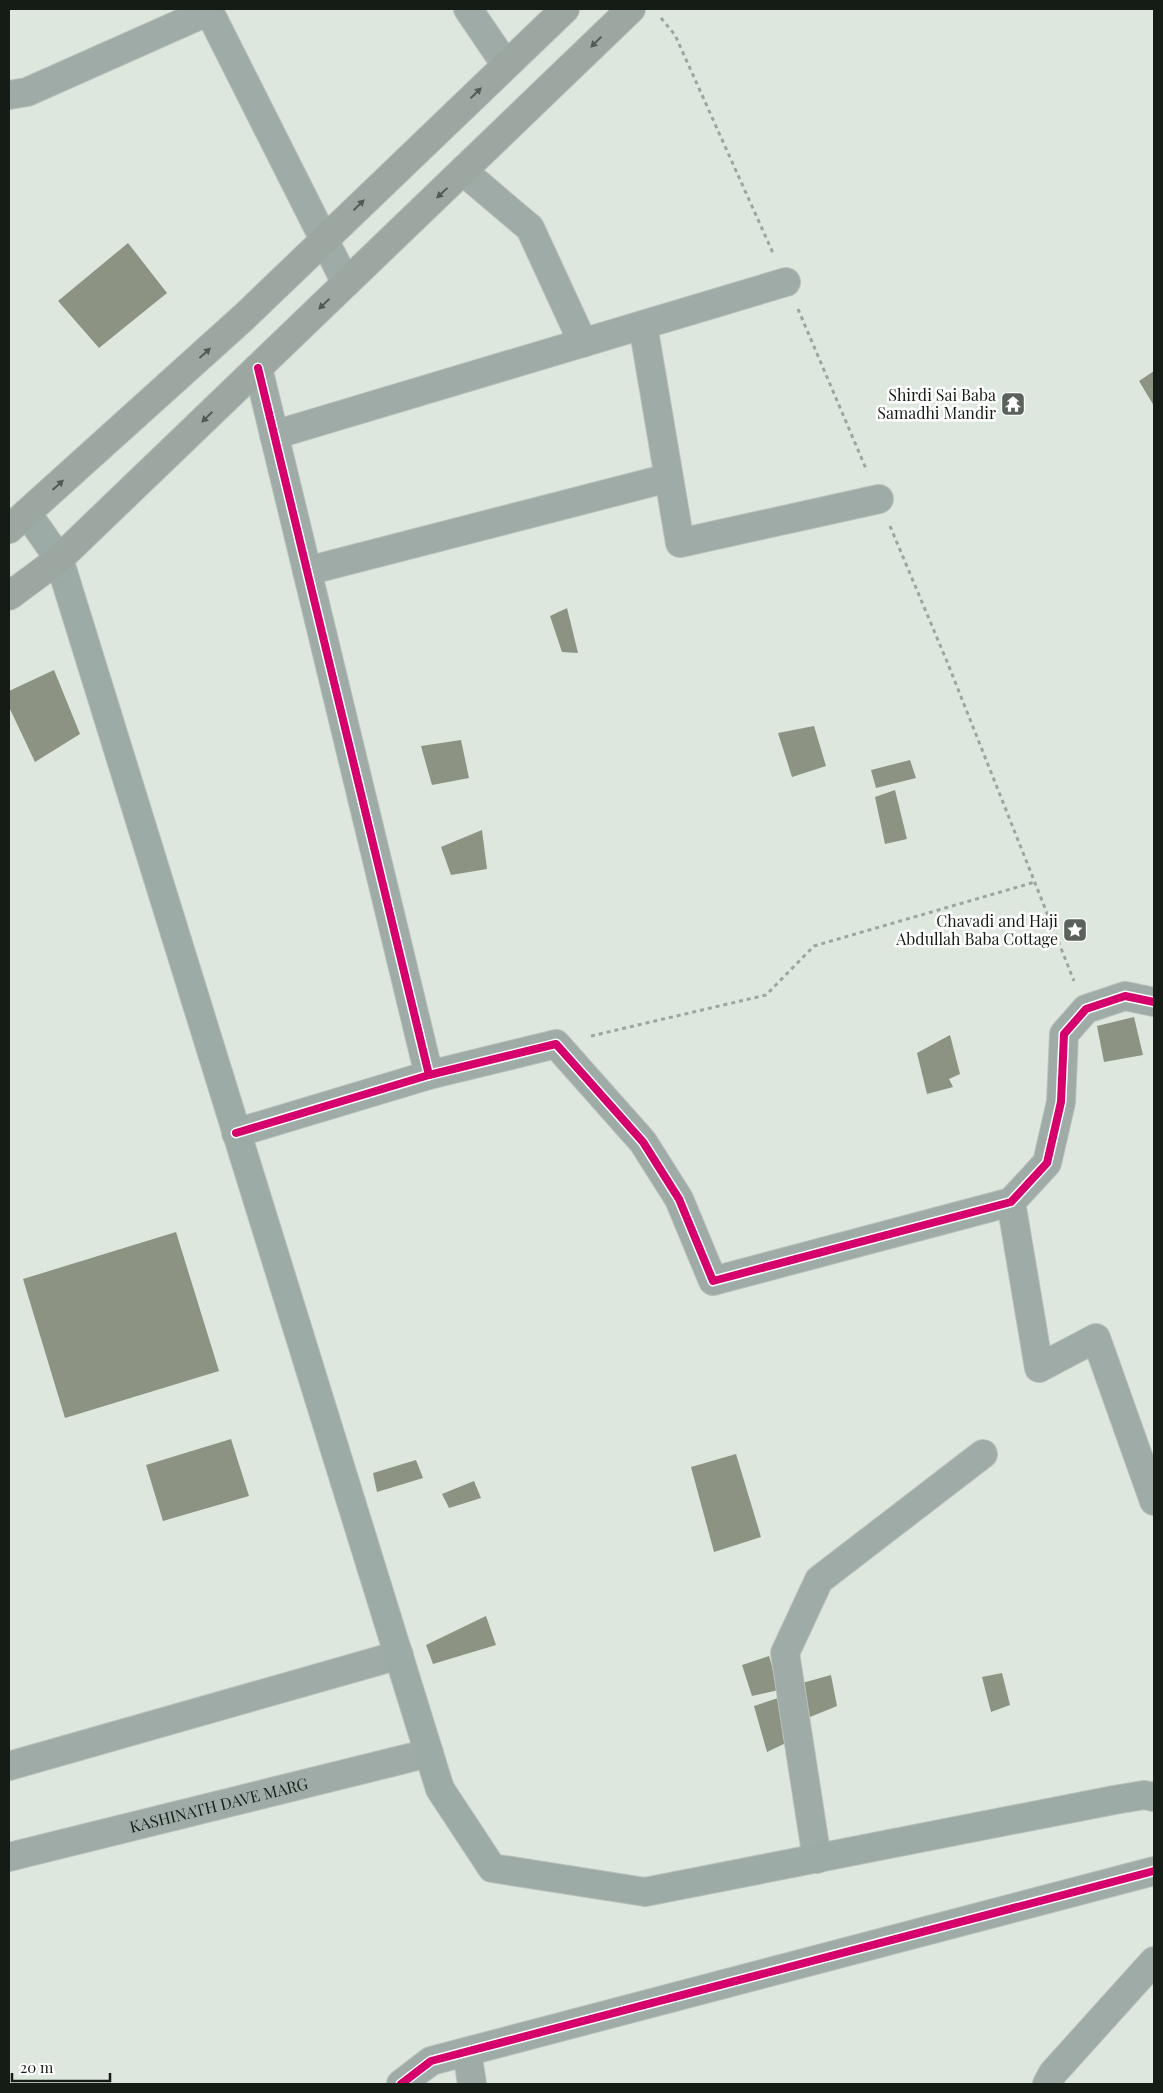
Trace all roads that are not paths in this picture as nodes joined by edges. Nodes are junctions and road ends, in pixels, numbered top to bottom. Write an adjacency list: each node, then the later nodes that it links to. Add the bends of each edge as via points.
1 (468, 9): 5 (street)
2 (565, 9): 5 (highway)
3 (631, 9): 7 (highway, one-way to 7)
4 (208, 10): 6 (street, via 27,92); 8 (street)
5 (506, 65): 8 (highway, one-way to 5)
6 (9, 95)
7 (464, 172): 10 (highway, one-way to 10); 12 (street, via 530,228)
8 (323, 239): 10 (street); 17 (highway, one-way to 8, via 244,317)
9 (786, 282): 11 (street)
10 (346, 284): 13 (highway, one-way to 13)
11 (643, 325): 12 (street); 15 (street)
12 (583, 343): 14 (street)
13 (258, 368): 14 (street); 18 (highway, one-way to 18)
14 (274, 436): 19 (street)
15 (668, 478): 16 (street, via 680,543); 19 (street)
16 (878, 499)
17 (18, 521): 18 (main road)
18 (59, 559): 20 (highway); 23 (main road)
19 (307, 571): 22 (street)
20 (9, 596)
21 (1154, 1002): 24 (street, via 1125,996 1086,1009 1064,1034 1061,1102 1046,1164)
22 (428, 1075): 23 (street); 24 (street, via 556,1044 643,1142 679,1199 713,1281)
23 (236, 1133): 27 (main road)
24 (1011, 1202): 26 (street, via 1039,1368 1096,1338)
25 (983, 1454): 32 (street, via 819,1580 786,1653)
26 (1154, 1501)
27 (399, 1655): 28 (main road); 29 (street)
28 (428, 1753): 31 (street, KASHINATH DAVE MARG); 32 (main road, via 440,1789 492,1868 645,1892)
29 (9, 1766)
30 (1154, 1797): 32 (main road, via 1144,1795 1114,1800)
31 (9, 1857)
32 (817, 1859)
33 (1154, 1871): 35 (street)
34 (1154, 1961): 38 (street, via 1052,2073)
35 (467, 2052): 36 (street, via 431,2061); 37 (street)
36 (401, 2084)
37 (472, 2084)
38 (1046, 2084)

